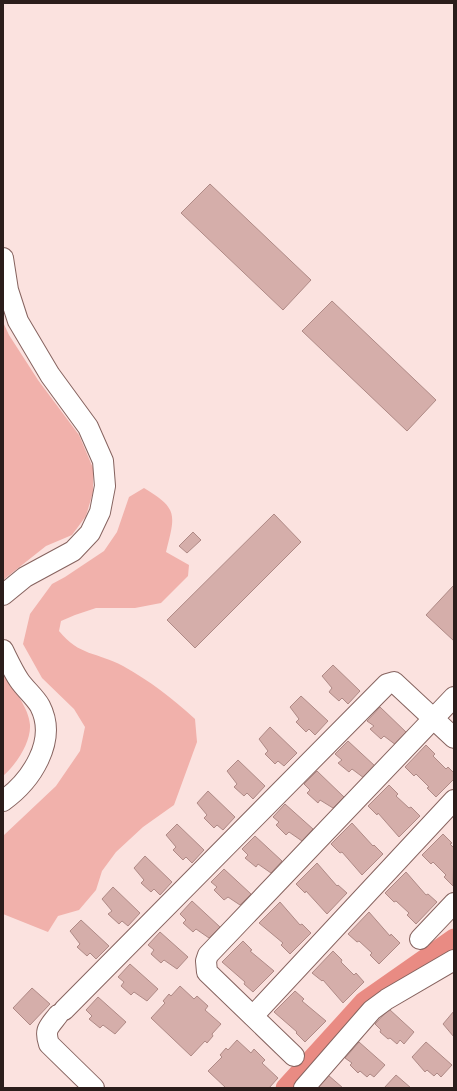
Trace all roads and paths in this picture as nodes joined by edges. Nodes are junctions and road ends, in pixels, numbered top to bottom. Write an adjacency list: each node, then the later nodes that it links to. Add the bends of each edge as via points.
1 (3, 258): 2 (street, via 8,290 18,321 50,375 88,427 103,461 105,486 100,512 90,533 73,551 25,577)
2 (3, 595)
3 (3, 650): 8 (street, via 18,679 40,706 45,723 45,744 38,763 23,784)
4 (454, 697): 5 (street)
5 (434, 719): 6 (street); 12 (street, via 208,955 207,972); 14 (street, via 394,682 387,684 61,1013 48,1028 46,1034 49,1044)
6 (454, 738)
7 (454, 800): 12 (street)
8 (3, 801)
9 (454, 903): 10 (street)
10 (420, 940)
11 (454, 960): 15 (street, via 372,1010)
12 (253, 1016): 13 (street)
13 (294, 1056)
14 (94, 1088)
15 (304, 1088)

